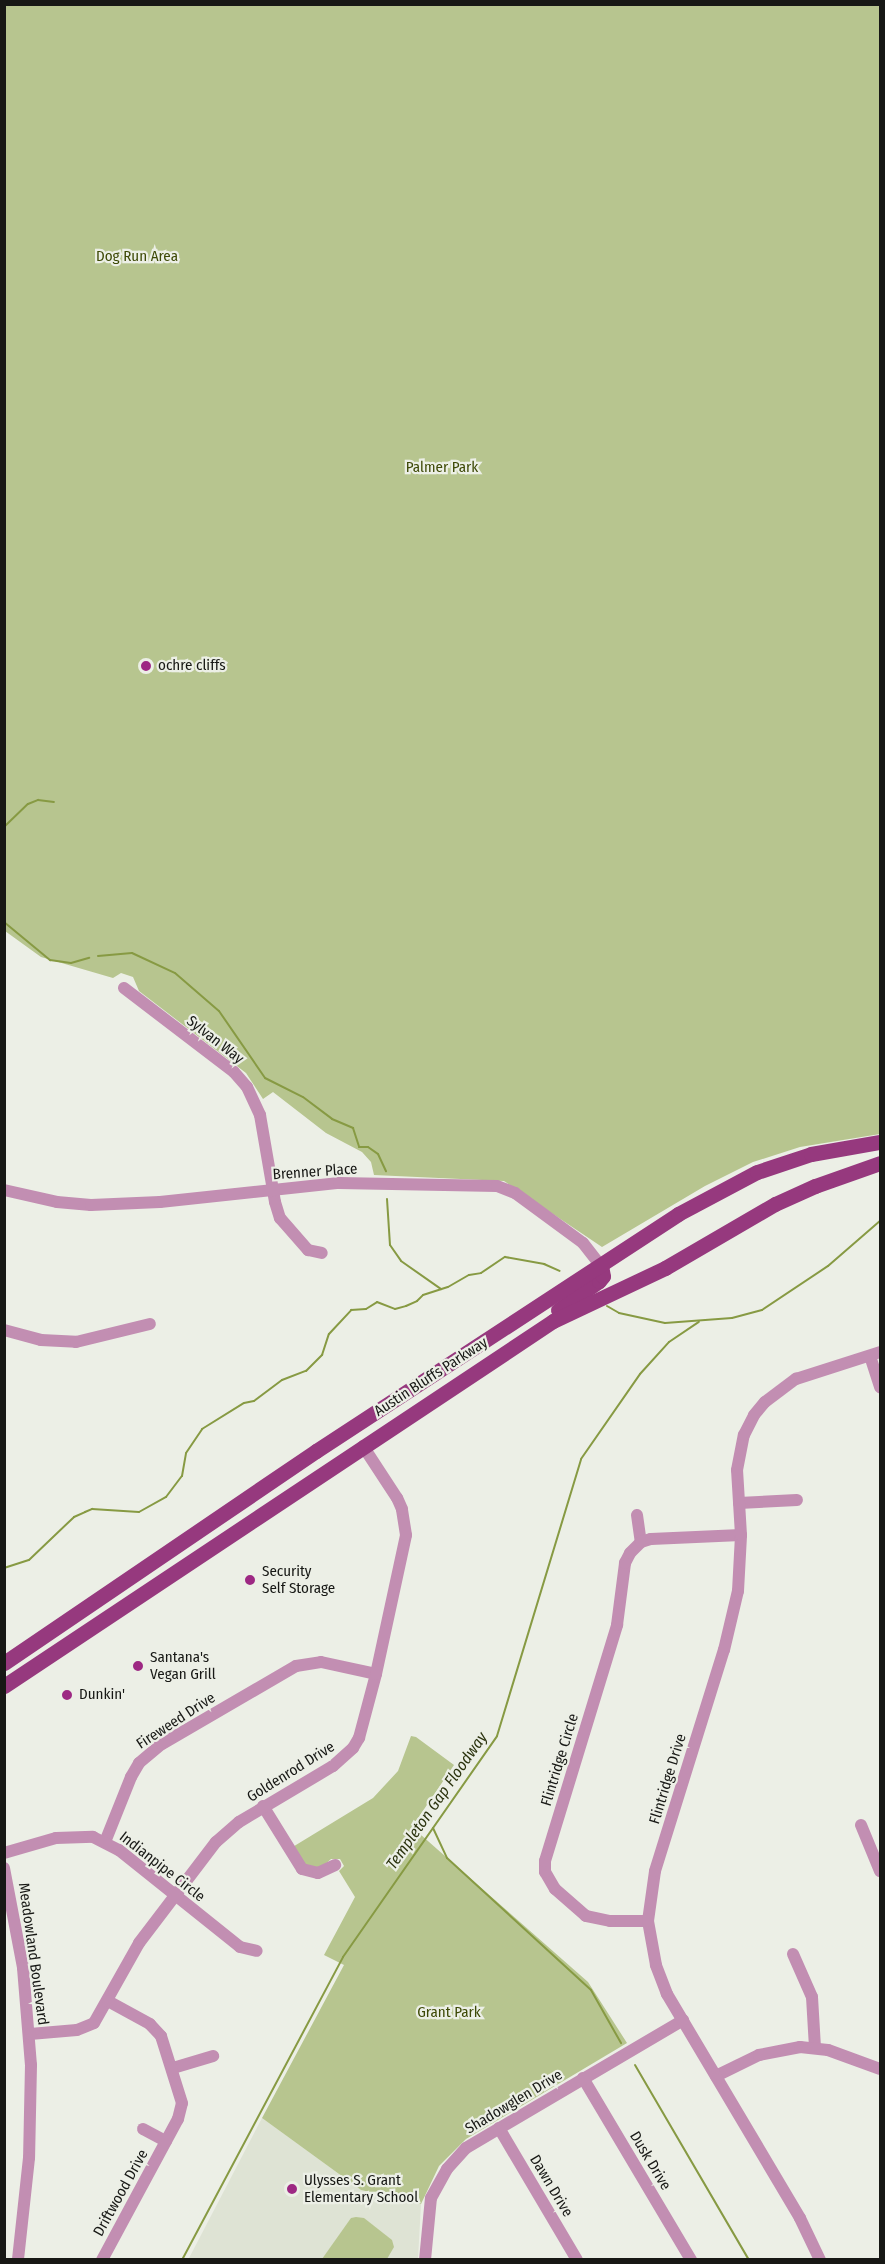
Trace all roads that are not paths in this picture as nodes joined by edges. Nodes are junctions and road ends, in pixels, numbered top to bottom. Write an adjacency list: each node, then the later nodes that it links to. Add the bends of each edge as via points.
1 (124, 988): 4 (street, Sylvan Way, via 234,1072 247,1087 260,1115)
2 (880, 1142): 7 (main road, Austin Bluffs Parkway, via 811,1155 757,1172 678,1214)
3 (880, 1162): 8 (main road, Austin Bluffs Parkway, via 775,1204 665,1269)
4 (273, 1189): 5 (street, Brenner Place, via 160,1202 91,1205); 6 (street, Sylvan Way, via 284,1224 308,1250); 7 (street, Brenner Place, via 339,1183 496,1186 515,1193 583,1244)
5 (4, 1190)
6 (322, 1253)
7 (601, 1266): 8 (main road, via 603,1276 599,1281 559,1308); 19 (main road, Austin Bluffs Parkway)
8 (553, 1321): 13 (main road, Austin Bluffs Parkway)
9 (150, 1324): 10 (street, via 76,1342 41,1340)
10 (4, 1330)
11 (875, 1354): 12 (street); 15 (street, Flintridge Drive, via 796,1379 765,1402 754,1415 738,1454)
12 (880, 1387)
13 (363, 1446): 20 (street, Goldenrod Drive, via 397,1498 406,1535); 21 (main road, Austin Bluffs Parkway)
14 (797, 1500): 15 (street)
15 (739, 1503): 17 (street, Flintridge Drive)
16 (637, 1515): 18 (street)
17 (741, 1535): 18 (street); 30 (street, Flintridge Drive, via 732,1621 655,1871)
18 (641, 1542): 30 (street, Flintridge Circle, via 625,1563 617,1625 545,1861 545,1872 555,1889 586,1916 609,1921)
19 (8, 1659)
20 (376, 1674): 22 (street, Goldenrod Drive, via 353,1748 333,1766); 24 (street, Fireweed Drive, via 321,1662 296,1666 162,1744 139,1763)
21 (4, 1686)
22 (263, 1806): 26 (street, via 302,1869 318,1873); 29 (street, Goldenrod Drive, via 227,1830)
23 (861, 1825): 28 (street)
24 (105, 1842): 25 (street, Indianpipe Circle, via 70,1836); 29 (street, Indianpipe Circle)
25 (4, 1853)
26 (335, 1865)
27 (4, 1868): 35 (street, Meadowland Boulevard, via 21,1951)
28 (880, 1871)
29 (175, 1896): 31 (street, Indianpipe Circle, via 240,1947); 33 (street, Goldenrod Drive, via 139,1943)
30 (648, 1921): 34 (street, Flintridge Drive, via 662,1982)
31 (257, 1951)
32 (793, 1954): 36 (street, via 812,1997)
33 (108, 2001): 35 (street, Goldenrod Drive, via 94,2023 86,2028); 38 (street, Driftwood Drive, via 156,2029)
34 (683, 2020): 40 (street, Flintridge Drive); 41 (street, Shadowglen Drive)
35 (30, 2034): 45 (street, Meadowland Boulevard, via 30,2158)
36 (815, 2048): 39 (street); 40 (street, via 759,2055)
37 (213, 2056): 38 (street)
38 (173, 2068): 44 (street, Driftwood Drive, via 182,2103)
39 (880, 2069)
40 (716, 2076): 50 (street, Flintridge Drive)
41 (583, 2078): 42 (street, Shadowglen Drive); 49 (street, Dusk Drive)
42 (499, 2128): 47 (street, Shadowglen Drive, via 466,2148 442,2176 431,2198); 48 (street, Dawn Drive)
43 (143, 2129): 44 (street, Driftwood Drive)
44 (166, 2141): 46 (street, Driftwood Drive)
45 (18, 2259)
46 (102, 2259)
47 (425, 2259)
48 (577, 2259)
49 (691, 2259)
50 (820, 2259)

